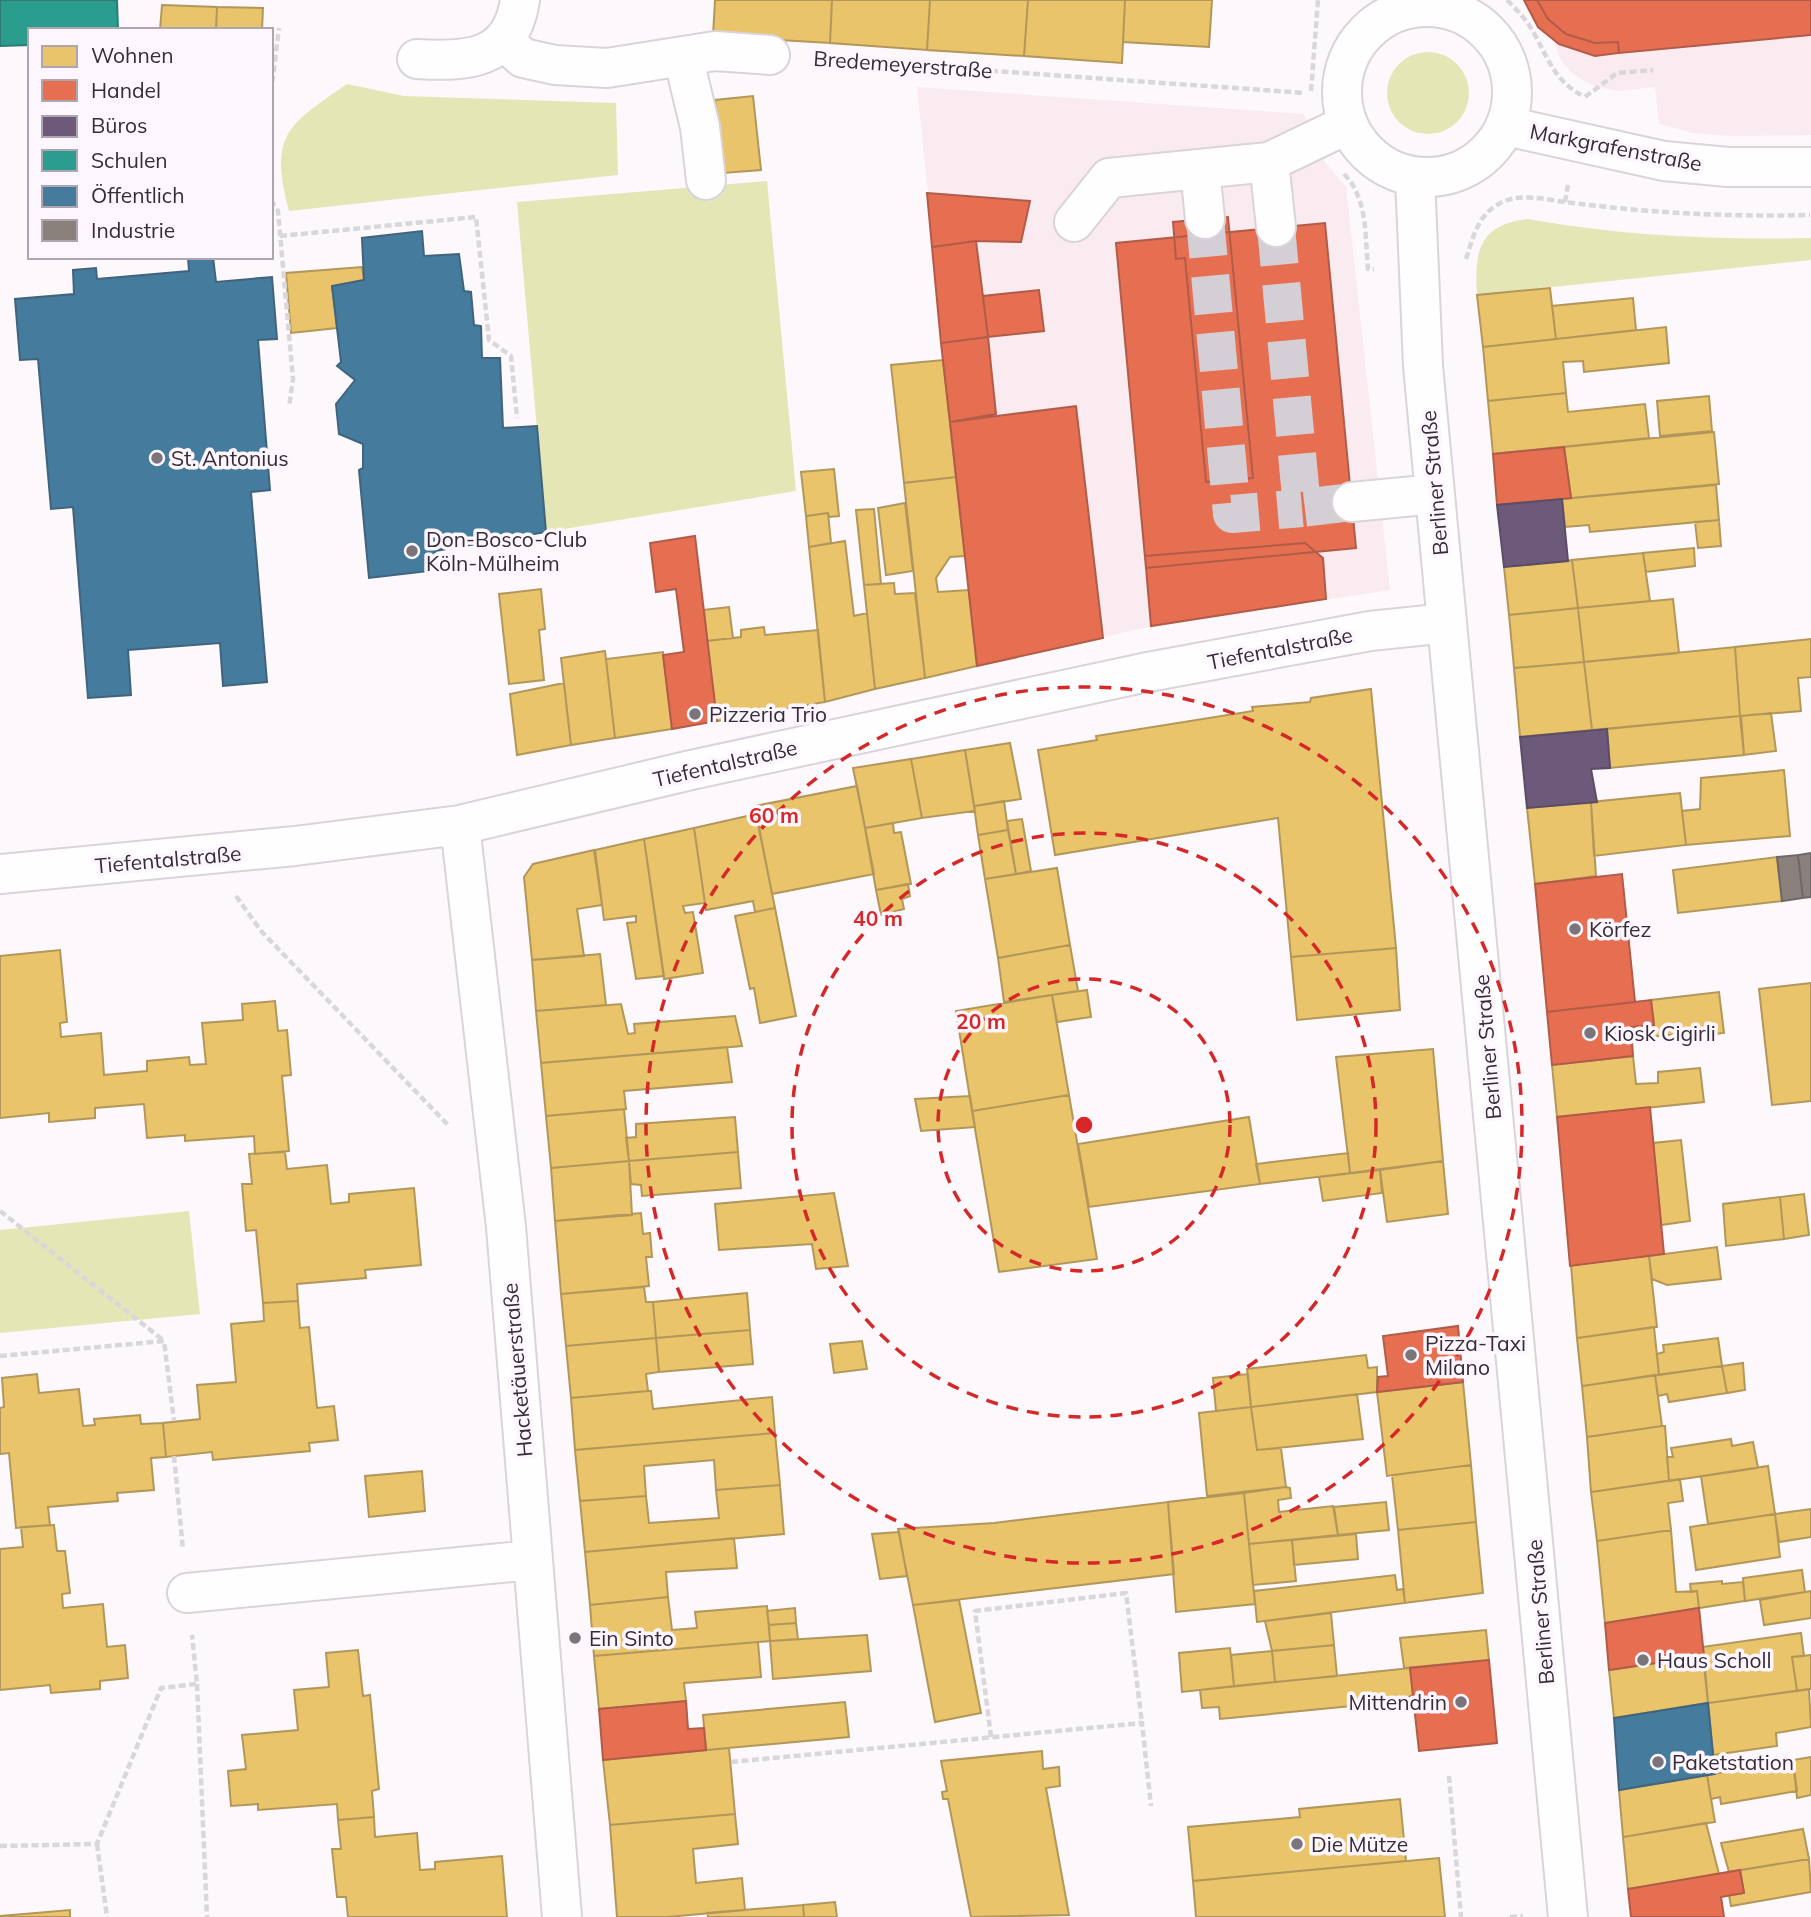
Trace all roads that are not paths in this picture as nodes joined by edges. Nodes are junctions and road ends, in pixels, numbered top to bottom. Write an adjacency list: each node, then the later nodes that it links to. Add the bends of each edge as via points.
1 (520, 0): 3 (street, via 516,22)
2 (1392, 7): 7 (street, via 1350,57 1342,96); 8 (street, via 1443,8 1488,32 1503,52 1511,76 1513,101)
3 (504, 41): 5 (street, via 523,58 555,65 607,68); 6 (street, via 482,55 453,61)
4 (770, 55): 5 (street, via 715,51)
5 (683, 56): 13 (street, via 700,127)
6 (417, 60)
7 (1348, 124): 9 (street); 12 (street, via 1375,160)
8 (1506, 125): 10 (street, Markgrafenstraße, via 1664,161); 12 (street, via 1491,149 1469,167 1443,176)
9 (1269, 162): 11 (street); 16 (street)
10 (1811, 167)
11 (1200, 170): 14 (street); 15 (street, via 1110,178)
12 (1415, 177): 17 (street, Berliner Straße, via 1423,366)
13 (706, 180)
14 (1205, 219)
15 (1074, 222)
16 (1276, 227)
17 (1435, 494): 18 (street); 19 (street, Berliner Straße)
18 (1352, 502)
19 (1447, 623): 20 (street, Tiefentalstraße, via 1370,631 1143,673 691,769); 25 (street, Berliner Straße)
20 (460, 825): 21 (street, Tiefentalstraße); 22 (street, Hacketäuerstraße, via 499,1169)
21 (0, 874)
22 (533, 1560): 23 (street); 24 (street, Hacketäuerstraße)
23 (187, 1593)
24 (562, 1917)
25 (1569, 1917)

